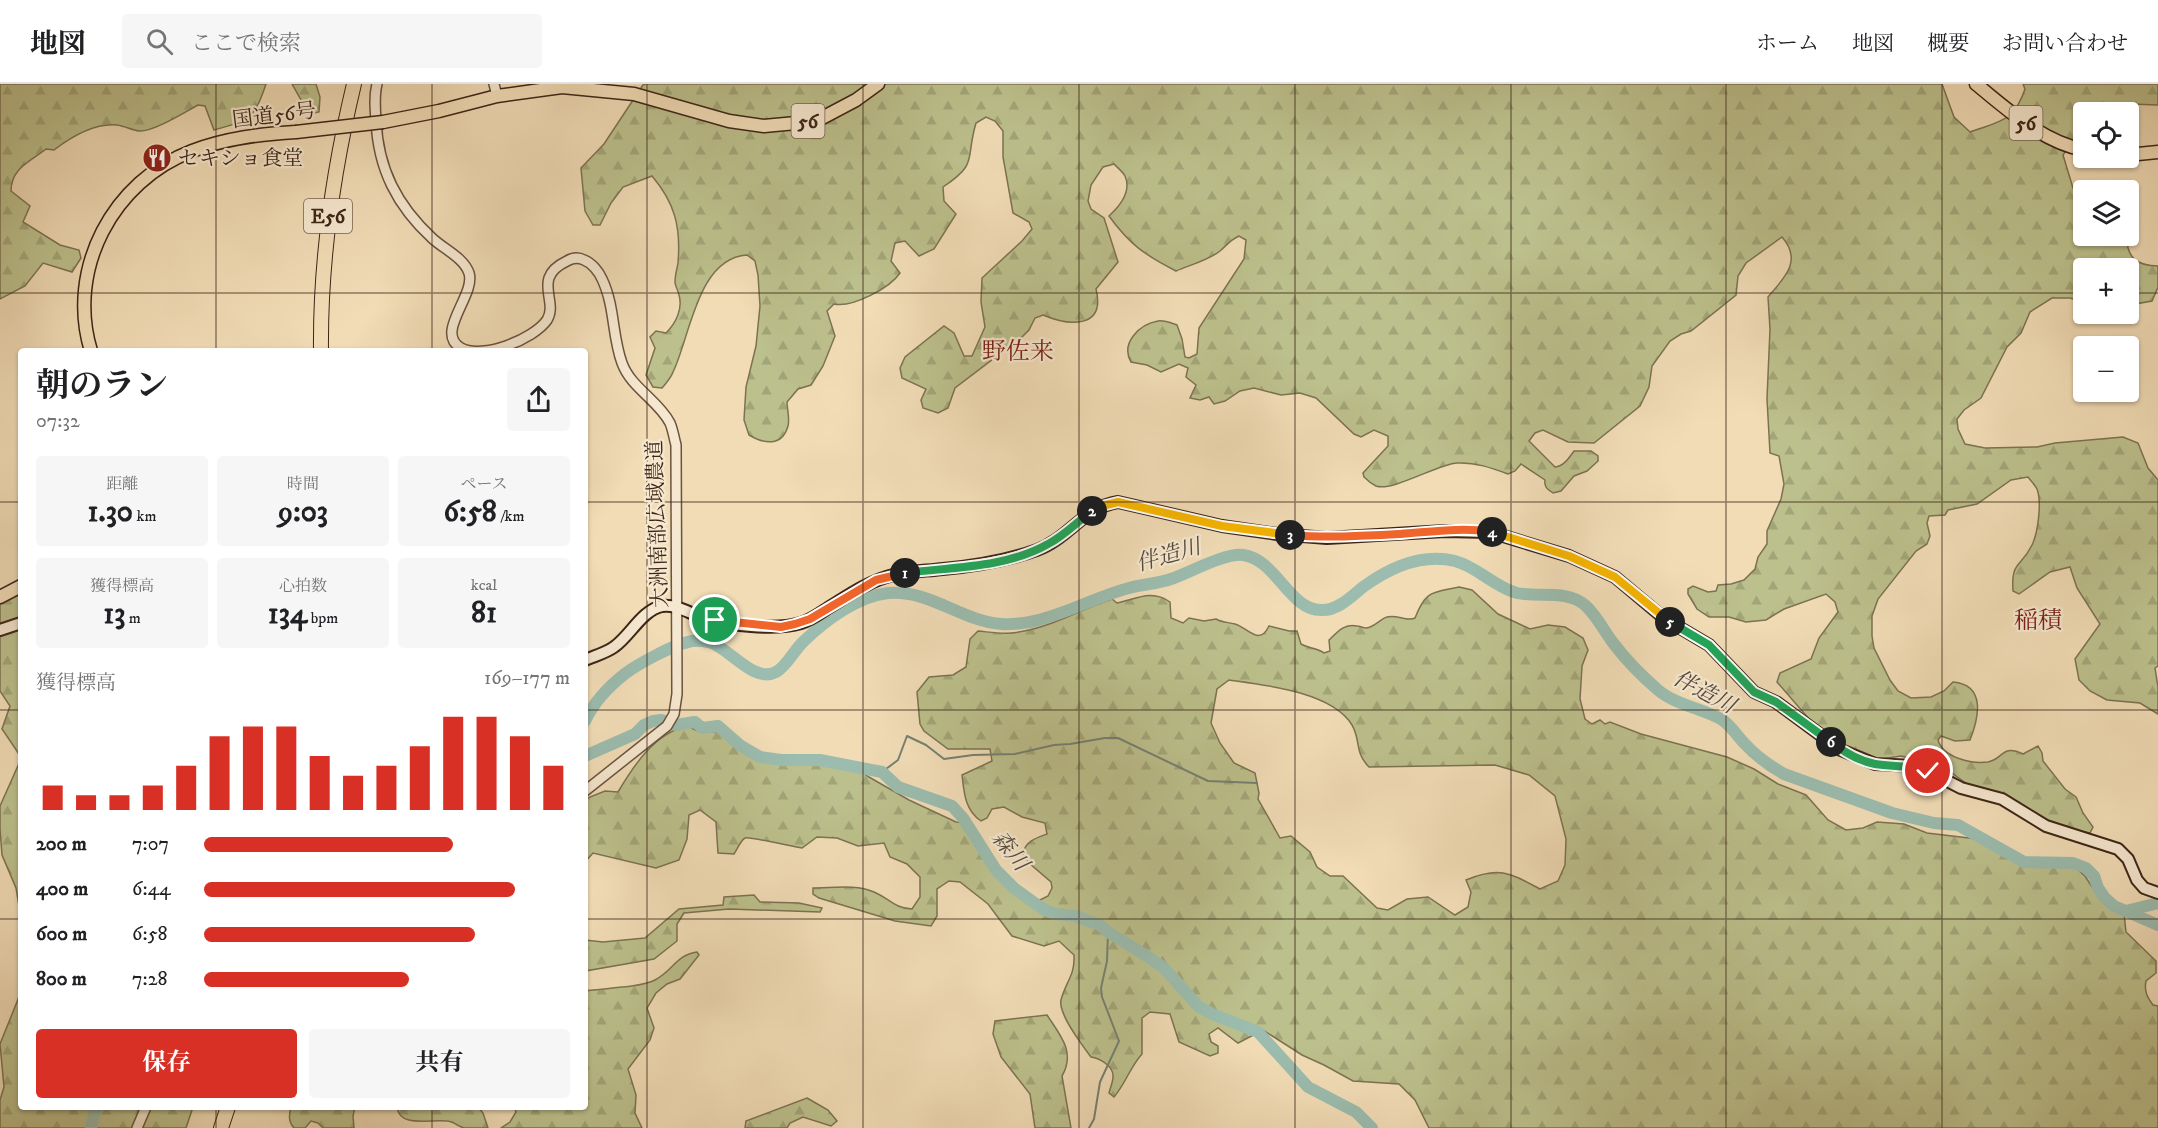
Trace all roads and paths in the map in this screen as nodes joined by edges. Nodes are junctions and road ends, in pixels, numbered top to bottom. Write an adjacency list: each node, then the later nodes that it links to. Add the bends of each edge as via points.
1 (354, 84): 10 (highway, E56, via 329,205 323,255)
2 (377, 84): 11 (street, 大洲南部広域農道, via 377,140 394,190 417,225 461,261 469,274 469,291 451,329)
3 (878, 84): 5 (highway, 国道56号 / 56, via 822,117 764,126 729,121 634,94 562,87)
4 (1976, 84): 6 (highway, 56, via 2019,118)
5 (496, 90): 9 (highway, 国道56号 / 56, bridge, via 439,111 383,122 227,140 191,151 150,173 123,198 93,249 84,284)
6 (2073, 146)
7 (2158, 152): 8 (highway)
8 (2139, 154)
9 (90, 348)
10 (321, 348)
11 (460, 348)
12 (496, 348): 15 (street, 大洲南部広域農道, via 540,328 550,308 549,278 569,260 585,260 601,276 622,363 636,386 669,422 676,445)
13 (18, 588): 14 (highway)
14 (0, 597)
15 (677, 607): 18 (main road, via 663,606 651,611 613,649); 19 (street, 大洲南部広域農道, via 674,714 667,726); 20 (main road, via 715,620 781,627 795,624 866,585 894,575 966,567 1038,550 1093,510 1118,502 1222,526 1327,538 1490,531 1569,556 1615,577 1665,619 1709,645 1754,692 1776,702 1841,750 1875,764 1928,771 1961,788 2002,799 2046,826 2118,849 2144,888)
16 (18, 624): 17 (main road)
17 (0, 630)
18 (588, 659)
19 (588, 789)
20 (2158, 893)
21 (145, 1110): 23 (street)
22 (227, 1110): 24 (highway)
23 (137, 1128)
24 (221, 1128)

